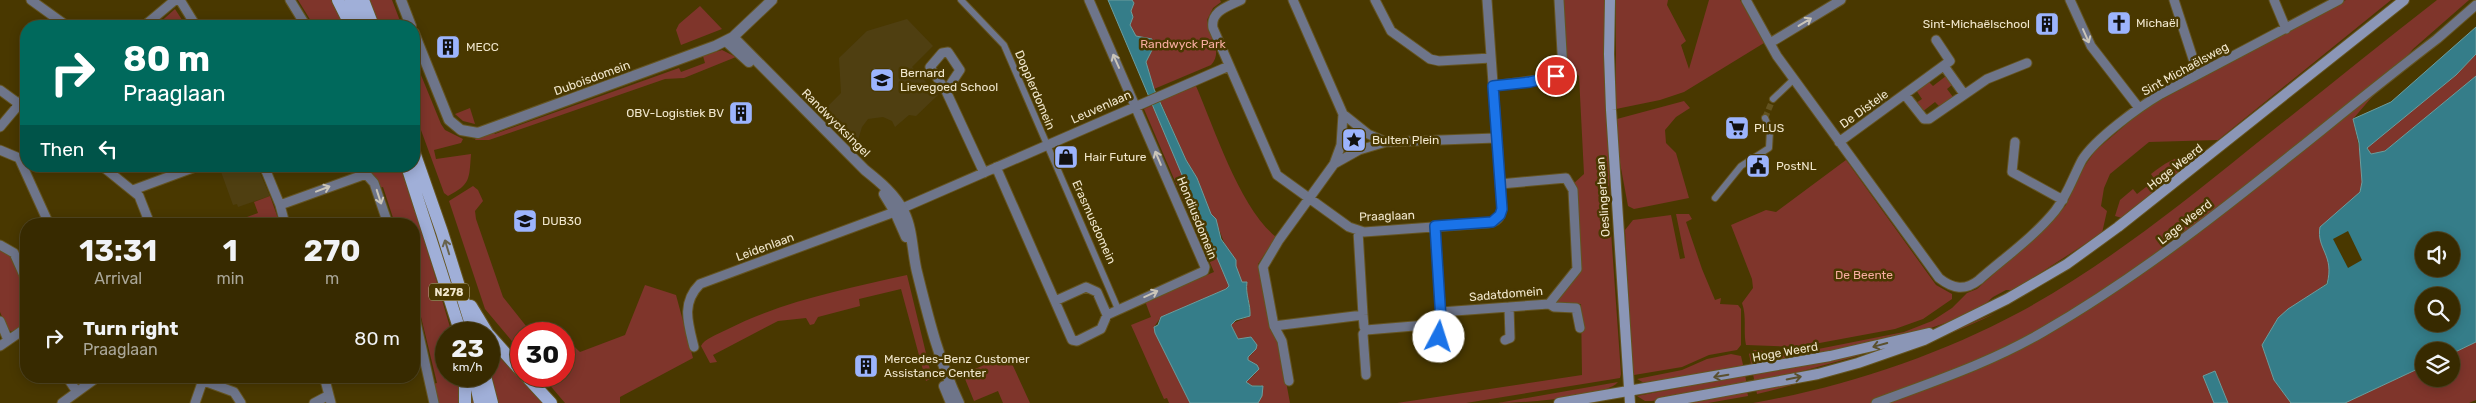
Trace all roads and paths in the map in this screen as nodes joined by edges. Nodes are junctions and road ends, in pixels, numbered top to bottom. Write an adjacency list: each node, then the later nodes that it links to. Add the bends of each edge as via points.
1 (31, 0): 26 (street)
2 (175, 0): 27 (street)
3 (180, 0): 28 (street)
4 (290, 0): 29 (street)
5 (338, 0): 30 (main road)
6 (351, 0): 31 (main road)
7 (363, 0): 32 (main road)
8 (401, 0): 33 (street)
9 (772, 0): 35 (street)
10 (961, 0): 62 (street, Dopplerdomein, via 1004,45)
11 (1089, 0): 52 (street, one-way to 11)
12 (1241, 0): 41 (street, Praaglaan, via 1216,13 1212,22)
13 (1293, 0): 55 (street)
14 (1375, 0): 39 (street, via 1391,31 1430,59)
15 (1488, 0): 39 (street, Praaglaan)
16 (1559, 0): 45 (street, via 1563,70 1551,78)
17 (1610, 0): 127 (main road, Oeslingerbaan, via 1611,115)
18 (1746, 0): 37 (street)
19 (1841, 0): 37 (street, one-way to 19)
20 (2070, 0): 53 (street, one-way to 53, via 2091,46)
21 (2174, 0): 43 (street)
22 (2274, 0): 34 (street)
23 (2339, 0): 34 (street, Sint Michaëlsweg)
24 (2404, 0): 104 (main road, Hoge Weerd, via 2085,252 2007,300)
25 (2476, 5): 144 (street, Lage Weerd, via 2170,250 2089,304 2042,333 1977,366)
26 (59, 20)
27 (151, 20)
28 (192, 20)
29 (302, 20)
30 (348, 20)
31 (361, 20)
32 (371, 20)
33 (409, 20)
34 (2286, 29): 43 (street, Sint Michaëlsweg)
35 (729, 39): 38 (street, Duboisdomein, via 476,133 457,128 449,120); 80 (street, Randwycksingel, via 865,170)
36 (1936, 40): 42 (street, via 1950,61)
37 (1770, 43): 44 (street)
38 (420, 49)
39 (1491, 58): 45 (street, Praaglaan)
40 (2027, 63): 48 (street, De Distele, via 1987,79)
41 (1229, 66): 52 (street, Leuvenlaan); 76 (street, Praaglaan, via 1277,175)
42 (1944, 66): 48 (street); 49 (street, De Distele)
43 (2198, 74): 53 (street, Sint Michaëlsweg)
44 (1794, 79): 50 (street); 60 (street)
45 (1493, 86): 58 (street, Praaglaan)
46 (0, 90): 51 (street)
47 (946, 91): 73 (street)
48 (1964, 94): 49 (street, De Distele, via 1929,119 1924,119)
49 (1904, 95): 60 (street, De Distele)
50 (1773, 99)
51 (20, 104)
52 (1136, 106): 62 (street, Leuvenlaan); 93 (street, Hondiusdomein, one-way to 52, via 1204,271 1205,267)
53 (2139, 108): 78 (street, Sint Michaëlsweg, via 2083,159)
54 (20, 109): 57 (street)
55 (1343, 114): 59 (street, via 1368,134); 65 (street, via 1341,145)
56 (1765, 118): 77 (street, via 1770,130 1769,148 1741,166)
57 (0, 127)
58 (1496, 138): 59 (street); 74 (street, Praaglaan)
59 (1386, 142): 65 (street, via 1359,150)
60 (1839, 142): 78 (street, Sint Michaëlsweg, via 1939,278 1951,286 1967,287 1979,280 2045,222)
61 (2015, 142): 78 (street, via 2012,172)
62 (1046, 145): 66 (street, Leuvenlaan); 93 (street, Erasmusdomein)
63 (0, 150): 64 (street)
64 (20, 160)
65 (1334, 164): 76 (street)
66 (996, 168): 73 (street, Leuvenlaan); 90 (street)
67 (420, 170): 89 (main road, N278, one-way to 67)
68 (25, 172): 81 (street)
69 (110, 172): 75 (street)
70 (182, 172): 75 (street)
71 (266, 172): 79 (street)
72 (409, 172): 98 (main road, N278)
73 (984, 173): 80 (street, Leuvenlaan)
74 (1500, 184): 85 (street, Praaglaan, via 1502,209 1497,220); 91 (street, Sadatdomein, via 1566,178 1573,190 1577,269)
75 (133, 190): 82 (street, via 141,199)
76 (1308, 198): 86 (street, Praaglaan); 102 (street, via 1263,267)
77 (1715, 198)
78 (2063, 200)
79 (280, 205): 83 (street); 84 (street, one-way to 84, via 366,174 374,183)
80 (899, 210): 107 (street, Randwycksingel, via 913,253); 113 (street, Leidenlaan, via 700,284 687,302)
81 (46, 218)
82 (148, 218)
83 (284, 218)
84 (386, 218)
85 (1435, 226): 86 (street, Praaglaan); 94 (street)
86 (1358, 231): 96 (street)
87 (0, 245): 88 (street, via 14,252)
88 (20, 266)
89 (461, 293): 99 (main road, N278); 100 (main road)
90 (1055, 301): 95 (street, via 1086,288 1097,292); 95 (street, via 1072,340 1077,341 1101,329)
91 (1548, 304): 92 (street, Sadatdomein); 103 (street, via 1576,308)
92 (1509, 307): 94 (street, Sadatdomein); 110 (street, via 1510,338)
93 (1118, 309): 95 (street, Hondiusdomein)
94 (1441, 312): 101 (street)
95 (1107, 315)
96 (1362, 315): 102 (street); 105 (street)
97 (0, 321): 108 (street)
98 (457, 322)
99 (470, 322)
100 (480, 322)
101 (1438, 324): 105 (street); 114 (street, via 1440,350)
102 (1274, 326): 117 (street, via 1282,341)
103 (1580, 328)
104 (1945, 329): 127 (main road, Hoge Weerd, one-way to 127, via 1830,356); 143 (main road, Hoge Weerd, one-way to 104, via 1825,372 1899,350)
105 (1366, 330): 116 (street, via 1363,334)
106 (20, 332): 108 (street)
107 (933, 339): 139 (street, Randwycksingel, via 937,364); 140 (street, Randwycksingel)
108 (8, 340): 111 (street)
109 (420, 340): 134 (street)
110 (1505, 340)
111 (0, 346)
112 (500, 347): 115 (main road)
113 (694, 347)
114 (1434, 352)
115 (510, 359)
116 (1366, 375)
117 (1289, 381)
118 (70, 383): 128 (street)
119 (91, 383): 128 (street)
120 (202, 383): 131 (street)
121 (213, 383): 132 (street, via 234,392)
122 (326, 383): 129 (street)
123 (465, 387): 135 (main road)
124 (476, 387): 136 (main road)
125 (488, 387): 137 (main road)
126 (536, 387): 138 (main road)
127 (1628, 392): 141 (main road, Hoge Weerd); 142 (main road, Oeslingerbaan)
128 (75, 397): 130 (street)
129 (330, 399): 133 (street)
130 (62, 403)
131 (195, 403)
132 (241, 403)
133 (314, 403)
134 (434, 403)
135 (465, 403)
136 (480, 403)
137 (492, 403)
138 (551, 403)
139 (951, 403)
140 (959, 403)
141 (1559, 403)
142 (1630, 403)
143 (1660, 403)
144 (1876, 403)

